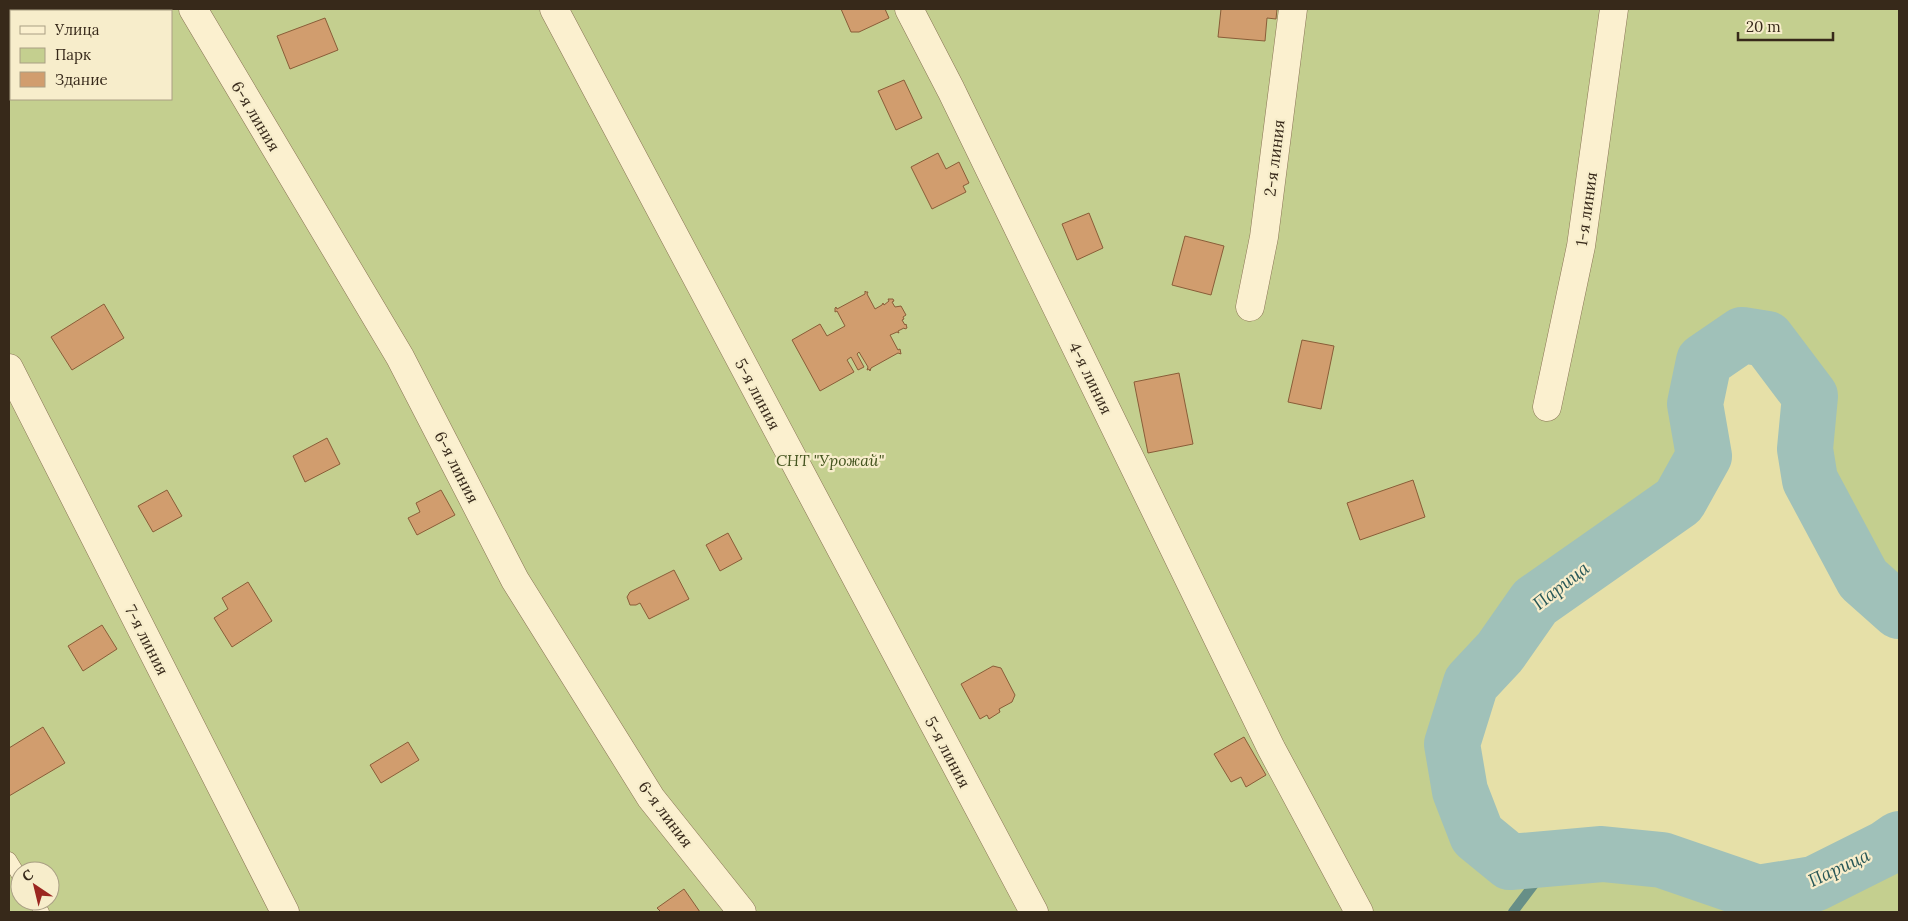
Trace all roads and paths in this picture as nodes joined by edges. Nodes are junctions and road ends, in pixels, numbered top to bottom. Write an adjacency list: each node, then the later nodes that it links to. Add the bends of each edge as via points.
1 (193, 9): 10 (street, 6-я линия, via 400,357 515,580 651,798)
2 (554, 9): 11 (street, 5-я линия)
3 (909, 9): 12 (street, 4-я линия, via 1271,748)
4 (1293, 9): 6 (street, 2-я линия, via 1264,237)
5 (1614, 9): 8 (street, 1-я линия, via 1581,246)
6 (1250, 307)
7 (9, 368): 9 (street, 7-я линия)
8 (1547, 407)
9 (285, 912)
10 (742, 912)
11 (1034, 912)
12 (1359, 912)

